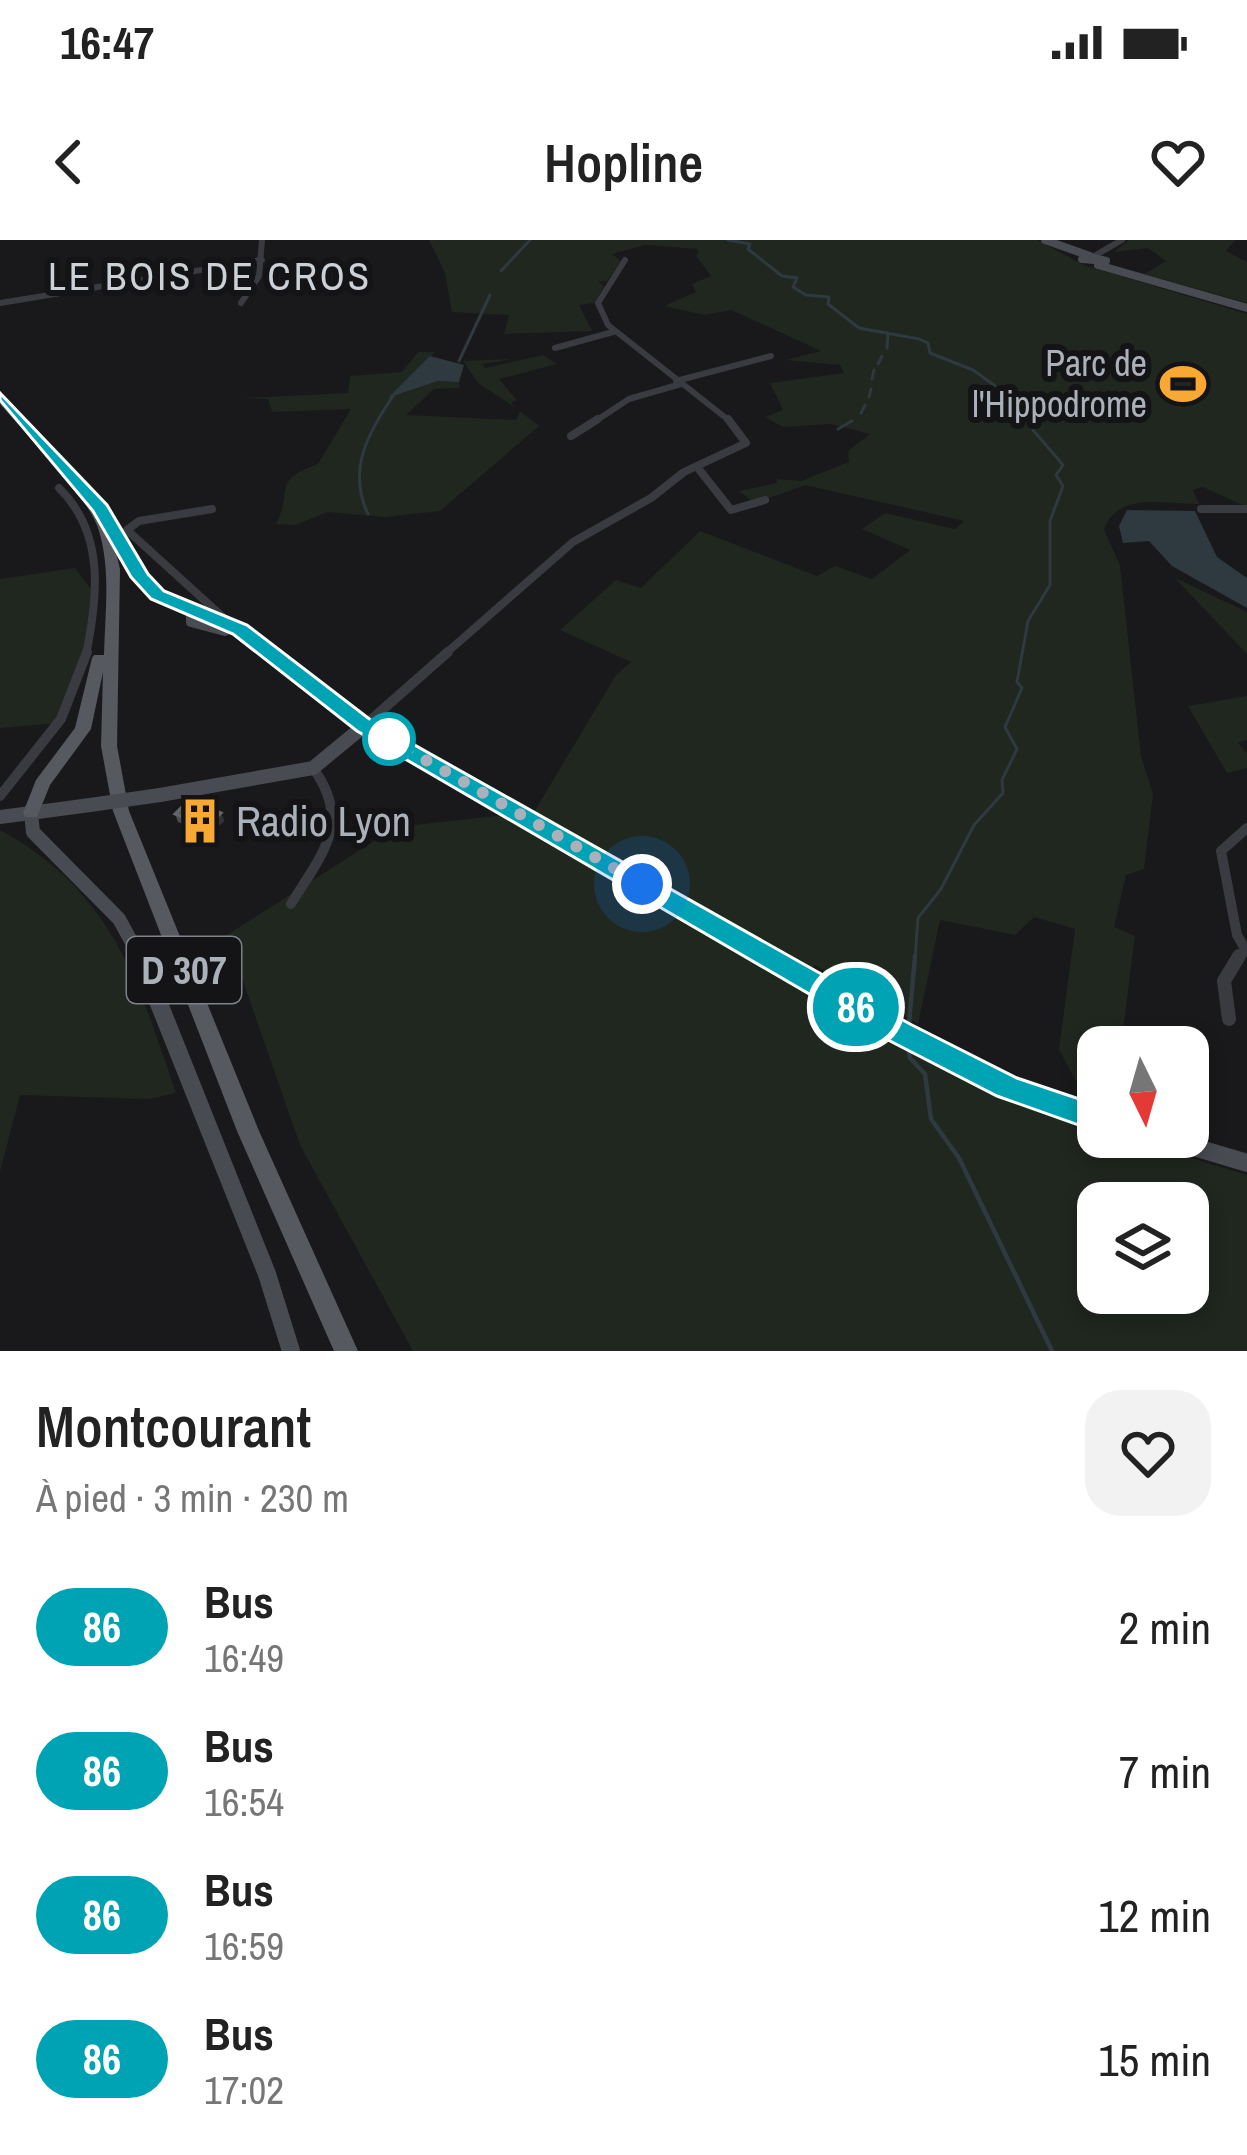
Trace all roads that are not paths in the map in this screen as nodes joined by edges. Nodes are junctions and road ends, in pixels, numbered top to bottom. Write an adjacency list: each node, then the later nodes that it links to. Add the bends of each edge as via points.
1 (262, 240): 5 (street)
2 (1045, 240): 4 (street)
3 (1122, 240): 4 (street)
4 (1097, 258): 9 (street)
5 (262, 260): 7 (street); 8 (street)
6 (625, 260): 10 (street, via 598,303)
7 (0, 303)
8 (241, 303)
9 (1247, 308)
10 (613, 332): 11 (street); 13 (street)
11 (554, 348)
12 (771, 356): 13 (street)
13 (679, 382): 15 (street, via 629,399); 16 (street, via 747,440)
14 (0, 397): 17 (main road, D 307)
15 (572, 436)
16 (698, 468): 19 (street, via 731,510); 26 (street, via 568,546)
17 (79, 487): 23 (main road, D 307, via 105,527); 24 (main road, via 145,584)
18 (59, 488): 28 (street, via 80,509 94,555 86,650 56,727)
19 (765, 500)
20 (212, 509): 24 (street, via 128,526)
21 (1201, 509): 22 (street)
22 (1247, 509)
23 (113, 568): 29 (main road, via 87,718); 39 (main road, D 307, via 107,717 121,812 248,1132)
24 (199, 602): 25 (street); 26 (street, via 191,622 253,640)
25 (225, 619)
26 (364, 726): 27 (street); 35 (street, via 907,1036)
27 (313, 768): 29 (street, bridge); 32 (street, via 337,809)
28 (0, 796)
29 (31, 813): 30 (street); 38 (street, via 33,832 118,919 147,969)
30 (0, 818)
31 (1247, 828): 33 (street, via 1221,851)
32 (292, 904)
33 (1246, 952): 34 (street, via 1224,974)
34 (1229, 1019)
35 (1077, 1111)
36 (1209, 1152): 37 (street)
37 (1247, 1163)
38 (291, 1351)
39 (346, 1351)

